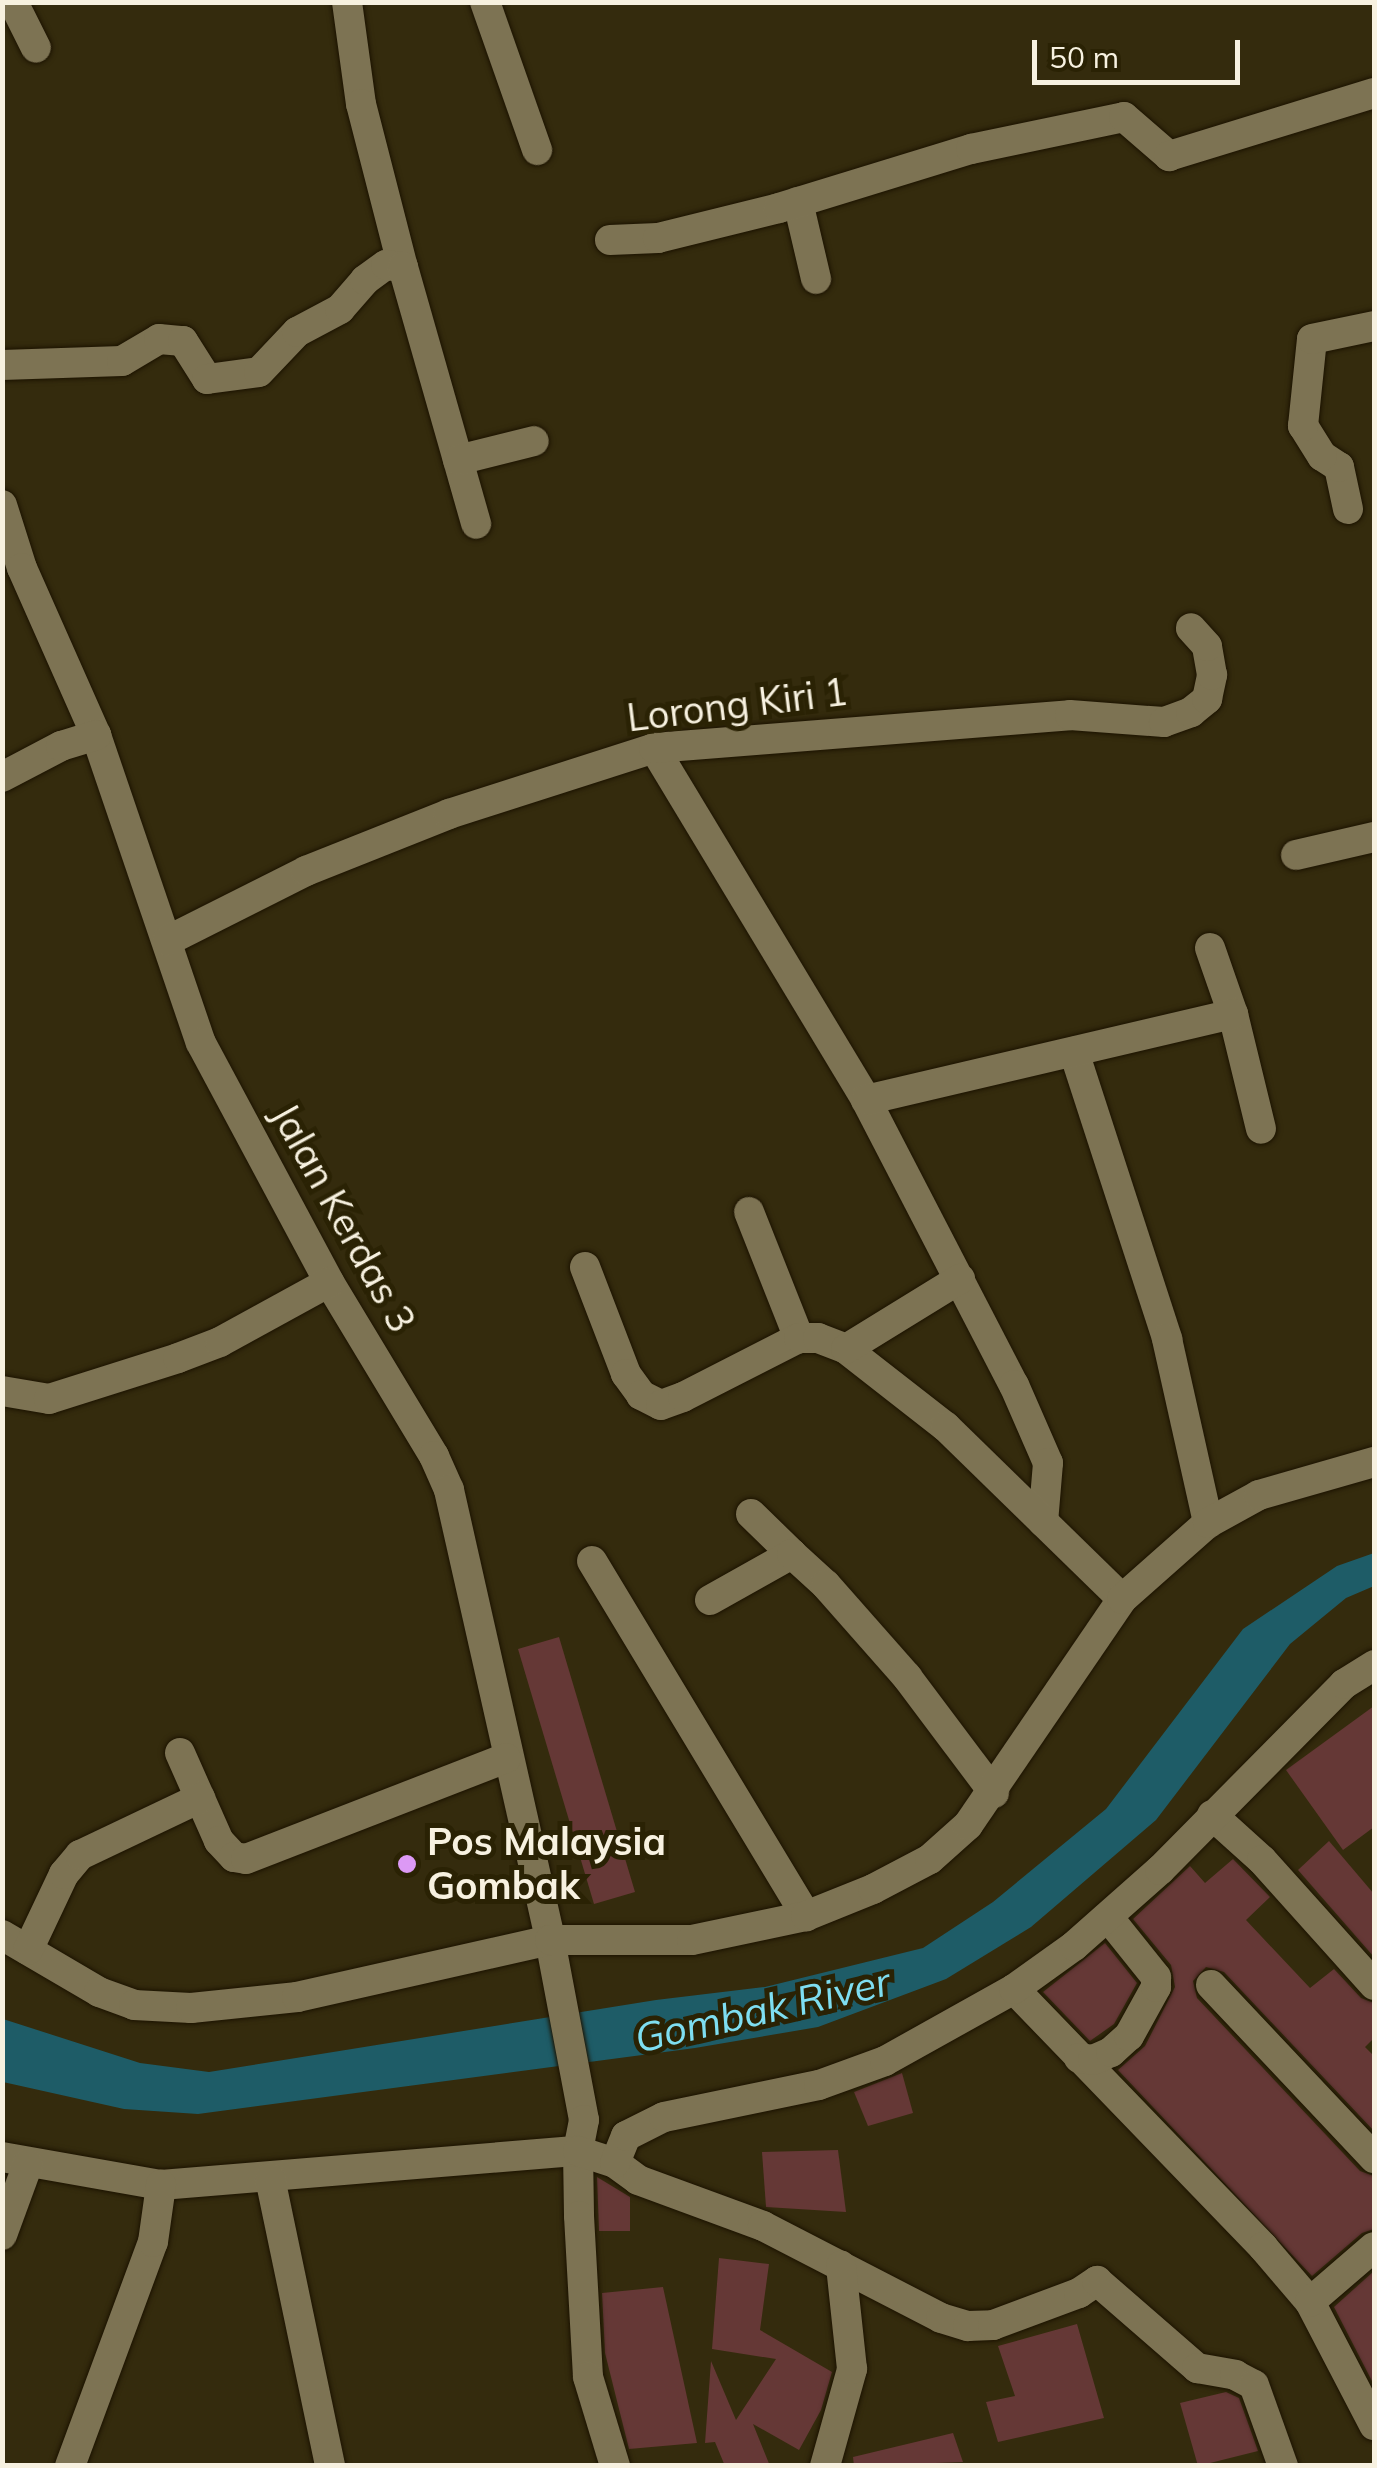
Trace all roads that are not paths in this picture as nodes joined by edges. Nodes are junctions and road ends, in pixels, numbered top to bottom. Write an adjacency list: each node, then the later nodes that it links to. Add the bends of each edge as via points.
1 (13, 2): 4 (street)
2 (347, 2): 9 (street, via 361,104)
3 (485, 2): 6 (street)
4 (36, 48)
5 (1374, 93): 7 (street, via 1169,156 1124,118 970,149)
6 (537, 150)
7 (798, 202): 8 (street, via 658,238); 10 (street)
8 (610, 240)
9 (403, 267): 12 (street, via 386,265 365,280 340,309 296,332 260,372 207,380 183,342 159,338 122,361); 14 (street)
10 (816, 279)
11 (1374, 326): 16 (street, via 1312,340 1303,426 1322,456 1339,467)
12 (2, 364)
13 (534, 441): 14 (street)
14 (458, 460): 17 (street)
15 (2, 505): 18 (street, Jalan Kerdas 3)
16 (1348, 509)
17 (476, 524)
18 (9, 540): 20 (street, Jalan Kerdas 3)
19 (1191, 628): 21 (street, Lorong Kiri 1, via 1206,646 1212,675 1207,699 1164,722 1070,715)
20 (96, 735): 22 (street); 25 (street, Jalan Kerdas 3)
21 (654, 748): 25 (street, Lorong Kiri 1, via 377,842); 29 (street)
22 (2, 777)
23 (1374, 837): 24 (street)
24 (1296, 856)
25 (167, 941): 34 (street, Jalan Kerdas 3, via 201,1043)
26 (1210, 948): 27 (street)
27 (1233, 1014): 28 (street); 30 (street)
28 (1074, 1052): 29 (street); 41 (street, via 1167,1339)
29 (866, 1100): 33 (street)
30 (1261, 1129)
31 (749, 1212): 35 (street)
32 (585, 1267): 35 (street, via 626,1374 641,1396 660,1405)
33 (960, 1279): 36 (street); 40 (street, via 1048,1463)
34 (329, 1282): 37 (street, via 220,1342 161,1364 49,1398); 48 (street, Jalan Kerdas 3, via 449,1490)
35 (798, 1338): 36 (street)
36 (846, 1349): 40 (street, via 946,1427)
37 (2, 1390)
38 (1374, 1462): 41 (street, via 1260,1495)
39 (751, 1514): 42 (street)
40 (1043, 1522): 44 (street)
41 (1208, 1524): 44 (street)
42 (792, 1554): 45 (street); 49 (street, via 908,1677)
43 (592, 1561): 52 (street)
44 (1122, 1599): 49 (street)
45 (710, 1600)
46 (1374, 1665): 51 (street, via 1344,1684)
47 (180, 1753): 50 (street)
48 (506, 1758): 50 (street, via 246,1860 219,1842); 54 (street, Jalan Kerdas 3)
49 (994, 1793): 52 (street, via 930,1859)
50 (200, 1798): 55 (street, via 80,1856)
51 (1212, 1816): 53 (street); 57 (street, via 1262,1860)
52 (806, 1916): 54 (street, via 692,1940)
53 (1108, 1917): 58 (street); 59 (street, via 1156,1977 1156,1987 1129,2036 1112,2052)
54 (550, 1940): 55 (street, via 315,1994 191,2008 134,2005); 60 (street, Jalan Kerdas 3, via 584,2120)
55 (15, 1942)
56 (1211, 1984): 61 (street)
57 (1374, 1985)
58 (1014, 1988): 59 (street); 63 (street, via 868,2067 819,2085 664,2117 626,2136)
59 (1079, 2058): 69 (street)
60 (578, 2151): 63 (street); 64 (street); 73 (street, via 588,2378)
61 (1374, 2158)
62 (15, 2161): 65 (street); 66 (street)
63 (615, 2163): 68 (street, via 638,2180 763,2226)
64 (270, 2178): 65 (street); 72 (street)
65 (162, 2184): 71 (street, via 153,2242)
66 (2, 2235)
67 (1374, 2248): 69 (street)
68 (841, 2266): 74 (street, via 852,2369); 75 (street, via 968,2326 993,2325 1096,2281 1197,2368 1254,2385)
69 (1310, 2302): 70 (street)
70 (1371, 2412)
71 (70, 2466)
72 (330, 2466)
73 (614, 2466)
74 (825, 2466)
75 (1284, 2466)

